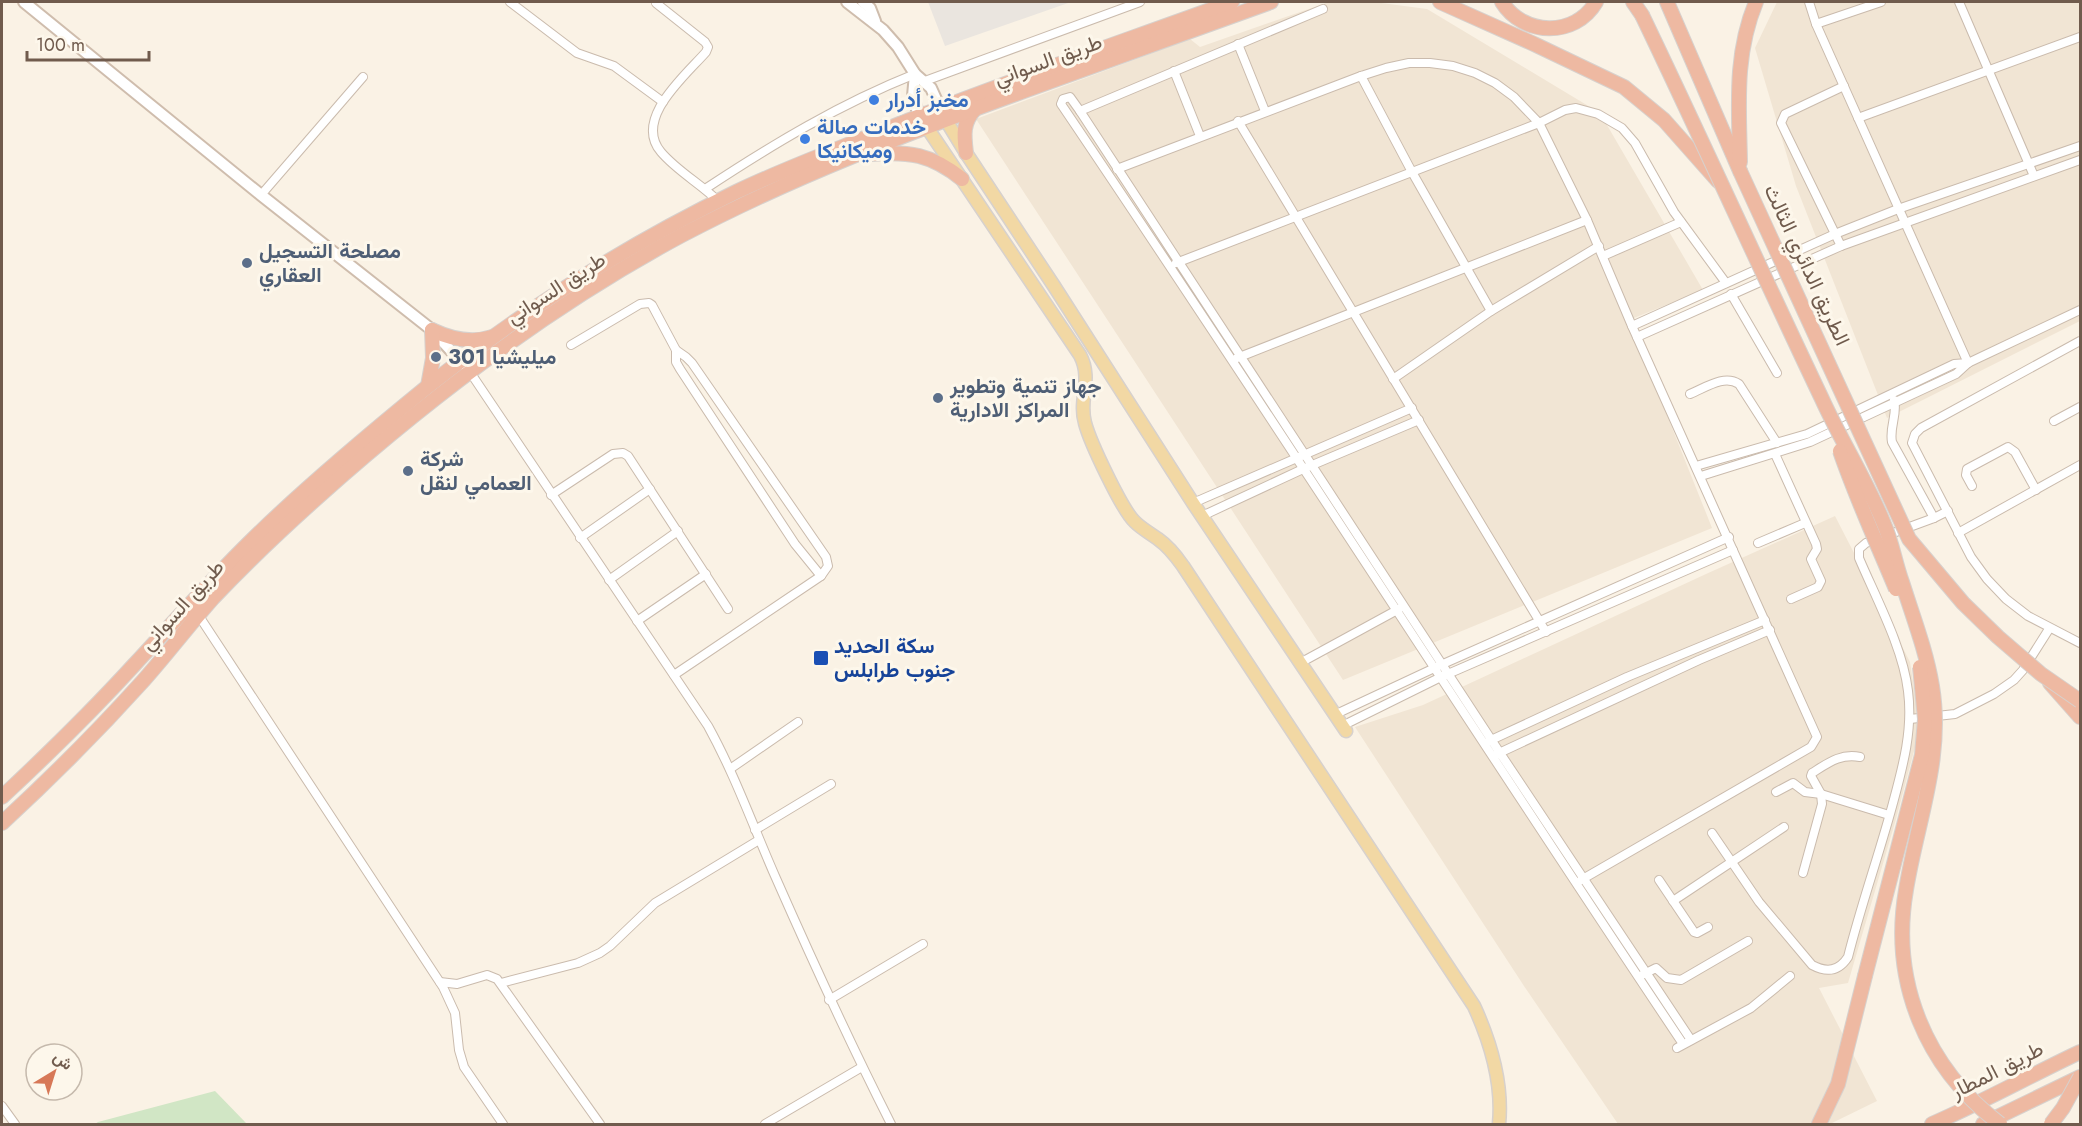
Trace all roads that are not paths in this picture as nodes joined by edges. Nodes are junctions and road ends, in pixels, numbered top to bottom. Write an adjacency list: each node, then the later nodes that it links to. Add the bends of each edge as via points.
1 (24, 2): 53 (street)
2 (510, 2): 31 (street, via 577,53 614,66)
3 (847, 2): 20 (street)
4 (863, 2): 20 (street)
5 (1140, 2): 29 (street)
6 (1232, 2): 35 (highway, طريق السواني)
7 (1271, 2): 32 (highway, طريق السواني)
8 (1440, 2): 52 (highway, bridge, via 1616,83 1650,108)
9 (1502, 2): 10 (highway, via 1521,22 1550,29 1577,20)
10 (1596, 2)
11 (1633, 2): 18 (highway, الطريق الدائري الثالث)
12 (1756, 2): 47 (highway, via 1739,72)
13 (1809, 2): 21 (street)
14 (1881, 2): 21 (street)
15 (1959, 2): 24 (street)
16 (656, 3): 31 (street, via 708,47)
17 (1669, 3): 47 (highway, الطريق الدائري الثالث)
18 (1641, 8): 52 (highway, الطريق الدائري الثالث, bridge)
19 (1323, 9): 23 (street)
20 (875, 21): 26 (street)
21 (1816, 24): 30 (street)
22 (2080, 37): 24 (street)
23 (1238, 44): 25 (street); 34 (street)
24 (1989, 70): 36 (street); 45 (street)
25 (1174, 71): 33 (street); 40 (street)
26 (915, 74): 29 (street); 37 (street, via 913,96); 51 (street, via 831,112)
27 (1361, 76): 34 (street); 39 (street, via 1409,63 1453,66 1495,83); 48 (street)
28 (363, 77): 53 (street)
29 (925, 81): 35 (street)
30 (1844, 86): 36 (street); 61 (street, via 1785,114 1782,123)
31 (663, 102): 51 (street, via 652,123 656,144)
32 (975, 109): 35 (highway, طريق السواني); 42 (highway, via 964,129)
33 (1080, 111): 46 (street); 66 (street, via 1070,97 1061,100)
34 (1265, 111): 38 (street)
35 (942, 114): 37 (highway, طريق السواني); 42 (main road)
36 (1858, 118): 55 (street)
37 (923, 121): 43 (highway, طريق السواني); 50 (main road); 54 (highway, طريق السواني, via 810,159)
38 (1238, 121): 40 (street); 56 (street)
39 (1539, 123): 48 (street); 58 (street); 59 (street, via 1576,108 1615,123 1635,143)
40 (1200, 136): 46 (street)
41 (2080, 146): 45 (street)
42 (966, 153): 69 (main road)
43 (853, 156): 50 (highway, via 906,152 938,162); 57 (highway, طريق السواني)
44 (2080, 160): 49 (street)
45 (2030, 165): 49 (street); 55 (street)
46 (1117, 169): 65 (street)
47 (1740, 171): 141 (highway, الطريق الدائري الثالث, bridge, via 1909,539 1963,603)
48 (1412, 172): 56 (street); 67 (street)
49 (2034, 176): 60 (street)
50 (962, 179): 70 (main road)
51 (705, 189): 54 (street)
52 (1727, 191): 92 (highway, الطريق الدائري الثالث, bridge)
53 (261, 195): 76 (street)
54 (718, 201): 57 (highway, طريق السواني)
55 (1898, 209): 60 (street); 61 (street)
56 (1296, 217): 65 (street); 74 (street)
57 (699, 219): 77 (highway, طريق السواني, via 592,273); 86 (highway, طريق السواني, via 567,303)
58 (1587, 220): 62 (street); 67 (street)
59 (1681, 222): 64 (street); 68 (street)
60 (1905, 222): 63 (street); 85 (street)
61 (1835, 234): 63 (street); 68 (street)
62 (1599, 246): 64 (street); 73 (street)
63 (1841, 246): 71 (street)
64 (1603, 256): 75 (street)
65 (1179, 262): 66 (street); 82 (street)
66 (1170, 265): 83 (street)
67 (1466, 268): 73 (street); 74 (street)
68 (1726, 283): 75 (street)
69 (1054, 286): 70 (main road); 111 (main road)
70 (1039, 294): 189 (main road, via 1083,361 1087,379 1083,402 1085,426 1128,514 1183,566 1474,1006 1496,1071)
71 (1731, 294): 78 (street); 87 (street)
72 (2080, 310): 85 (street)
73 (1491, 311): 88 (street)
74 (1354, 312): 82 (street); 88 (street)
75 (1632, 326): 78 (street)
76 (432, 330): 77 (highway, via 470,341); 84 (street); 89 (highway)
77 (497, 336): 84 (highway, طريق السواني)
78 (1637, 337): 104 (street)
79 (2080, 340): 112 (street, via 1915,434 1913,448)
80 (571, 345): 81 (street, via 644,302 652,305)
81 (675, 350): 123 (street, via 680,369 795,544); 123 (street, via 692,363 826,557 828,566)
82 (1241, 357): 83 (street); 99 (street)
83 (1233, 360): 101 (street)
84 (461, 361): 86 (street); 89 (highway, طريق السواني)
85 (1968, 363): 91 (street, via 1954,364); 93 (street, via 1956,374)
86 (470, 372): 110 (street); 129 (highway, طريق السواني, via 305,508)
87 (1777, 373)
88 (1393, 379): 95 (street)
89 (428, 386): 157 (highway, طريق السواني, via 252,540 86,716)
90 (1690, 394): 98 (street, via 1721,381 1734,381)
91 (1891, 394): 93 (street); 98 (street, via 1807,434)
92 (1822, 401): 190 (highway, bridge, via 1851,484 1913,632 1922,684 1924,735 1838,1084); 193 (highway, الطريق الدائري الثالث, bridge, via 1885,525 1923,645 1932,688 1933,762 1903,911 1906,974 1920,1022 1947,1072)
93 (1895, 403): 100 (street); 114 (street, via 1892,442)
94 (2080, 407): 97 (street)
95 (1412, 408): 96 (street); 99 (street)
96 (1419, 420): 102 (street); 132 (street)
97 (2054, 421)
98 (1776, 443): 104 (street)
99 (1304, 454): 101 (street); 102 (street)
100 (1775, 454): 106 (street); 115 (street)
101 (1296, 458): 105 (street); 111 (street)
102 (1312, 465): 105 (street); 126 (street)
103 (2080, 465): 109 (street)
104 (1696, 466): 106 (street)
105 (1304, 469): 113 (street); 128 (street)
106 (1701, 476): 118 (street)
107 (1972, 486): 109 (street, via 1967,469 2008,447 2015,452)
108 (650, 489): 110 (street, via 631,459 618,453); 116 (street); 119 (street)
109 (2036, 490): 117 (street)
110 (551, 495): 119 (street)
111 (1193, 503): 113 (main road)
112 (1948, 511): 114 (street); 117 (street)
113 (1202, 516): 137 (main road)
114 (1934, 518): 147 (street, via 1866,543 1858,554 1904,668)
115 (1805, 523): 120 (street); 125 (street, via 1817,546 1811,559 1821,583)
116 (678, 531): 122 (street); 124 (street)
117 (1958, 533): 133 (street, via 1994,586 2028,616)
118 (1729, 537): 121 (street); 132 (street)
119 (580, 538): 124 (street)
120 (1758, 543)
121 (1733, 550): 130 (street); 135 (street)
122 (706, 574): 127 (street); 131 (street)
123 (821, 576): 142 (street)
124 (609, 580): 131 (street)
125 (1791, 599)
126 (1405, 605): 128 (street); 138 (street)
127 (728, 609)
128 (1397, 610): 137 (street); 139 (street)
129 (198, 616): 159 (highway, طريق السواني, via 78,751); 176 (street)
130 (1765, 620): 134 (street); 150 (street, via 1627,677)
131 (637, 621): 142 (street)
132 (1540, 621): 135 (street); 138 (street)
133 (2049, 628): 136 (street); 147 (street, via 2023,670 1994,694 1955,714)
134 (1770, 630): 151 (street); 166 (street, via 1816,733 1814,744)
135 (1546, 632): 140 (street)
136 (2080, 643)
137 (1300, 663): 145 (main road)
138 (1443, 664): 139 (street); 140 (street)
139 (1434, 667): 143 (street); 145 (street)
140 (1449, 674): 143 (street); 150 (street)
141 (2041, 674): 144 (highway, bridge); 146 (highway, bridge)
142 (674, 675): 153 (street, via 708,726)
143 (1441, 677): 149 (street); 150 (street)
144 (2080, 702)
145 (1335, 715): 149 (main road)
146 (2080, 717)
147 (1910, 718): 158 (street, via 1905,758)
148 (798, 722): 153 (street)
149 (1344, 729)
150 (1488, 741): 151 (street)
151 (1497, 754): 166 (street); 168 (street)
152 (1860, 757): 156 (street, via 1839,757 1812,773)
153 (730, 769): 161 (street)
154 (831, 784): 161 (street)
155 (1776, 792): 156 (street, via 1793,783 1805,792)
156 (1821, 794): 158 (street); 165 (street, via 1822,807)
157 (2, 797)
158 (1889, 815): 164 (street, via 1848,957 1836,969 1820,969 1807,960)
159 (2, 823)
160 (1784, 827): 164 (street)
161 (755, 830): 163 (street)
162 (1712, 833): 164 (street)
163 (759, 840): 177 (street, via 655,903 600,953 578,963); 178 (street)
164 (1730, 862): 169 (street)
165 (1803, 873)
166 (1584, 878): 168 (street); 173 (street)
167 (1659, 880): 169 (street)
168 (1574, 883): 175 (street)
169 (1673, 901): 170 (street, via 1694,932)
170 (1708, 927)
171 (1748, 941): 173 (street, via 1682,980 1667,978 1656,968)
172 (923, 944): 178 (street)
173 (1646, 972): 175 (street); 179 (street)
174 (1790, 976): 179 (street, via 1751,1008)
175 (1638, 977): 179 (street, via 1680,1046)
176 (440, 982): 177 (street, via 461,983 487,975); 185 (street, via 455,1013 464,1067)
177 (501, 983): 186 (street)
178 (829, 1000): 181 (street)
179 (1691, 1040)
180 (2080, 1052): 191 (highway, طريق المطار)
181 (862, 1067): 187 (street); 188 (street)
182 (2080, 1077): 192 (highway, طريق المطار); 194 (highway, bridge)
183 (2, 1106): 184 (street)
184 (15, 1125)
185 (503, 1125)
186 (600, 1125)
187 (765, 1125)
188 (891, 1125)
189 (1499, 1125)
190 (1819, 1125)
191 (1932, 1125)
192 (1983, 1125)
193 (2000, 1125)
194 (2051, 1125)

